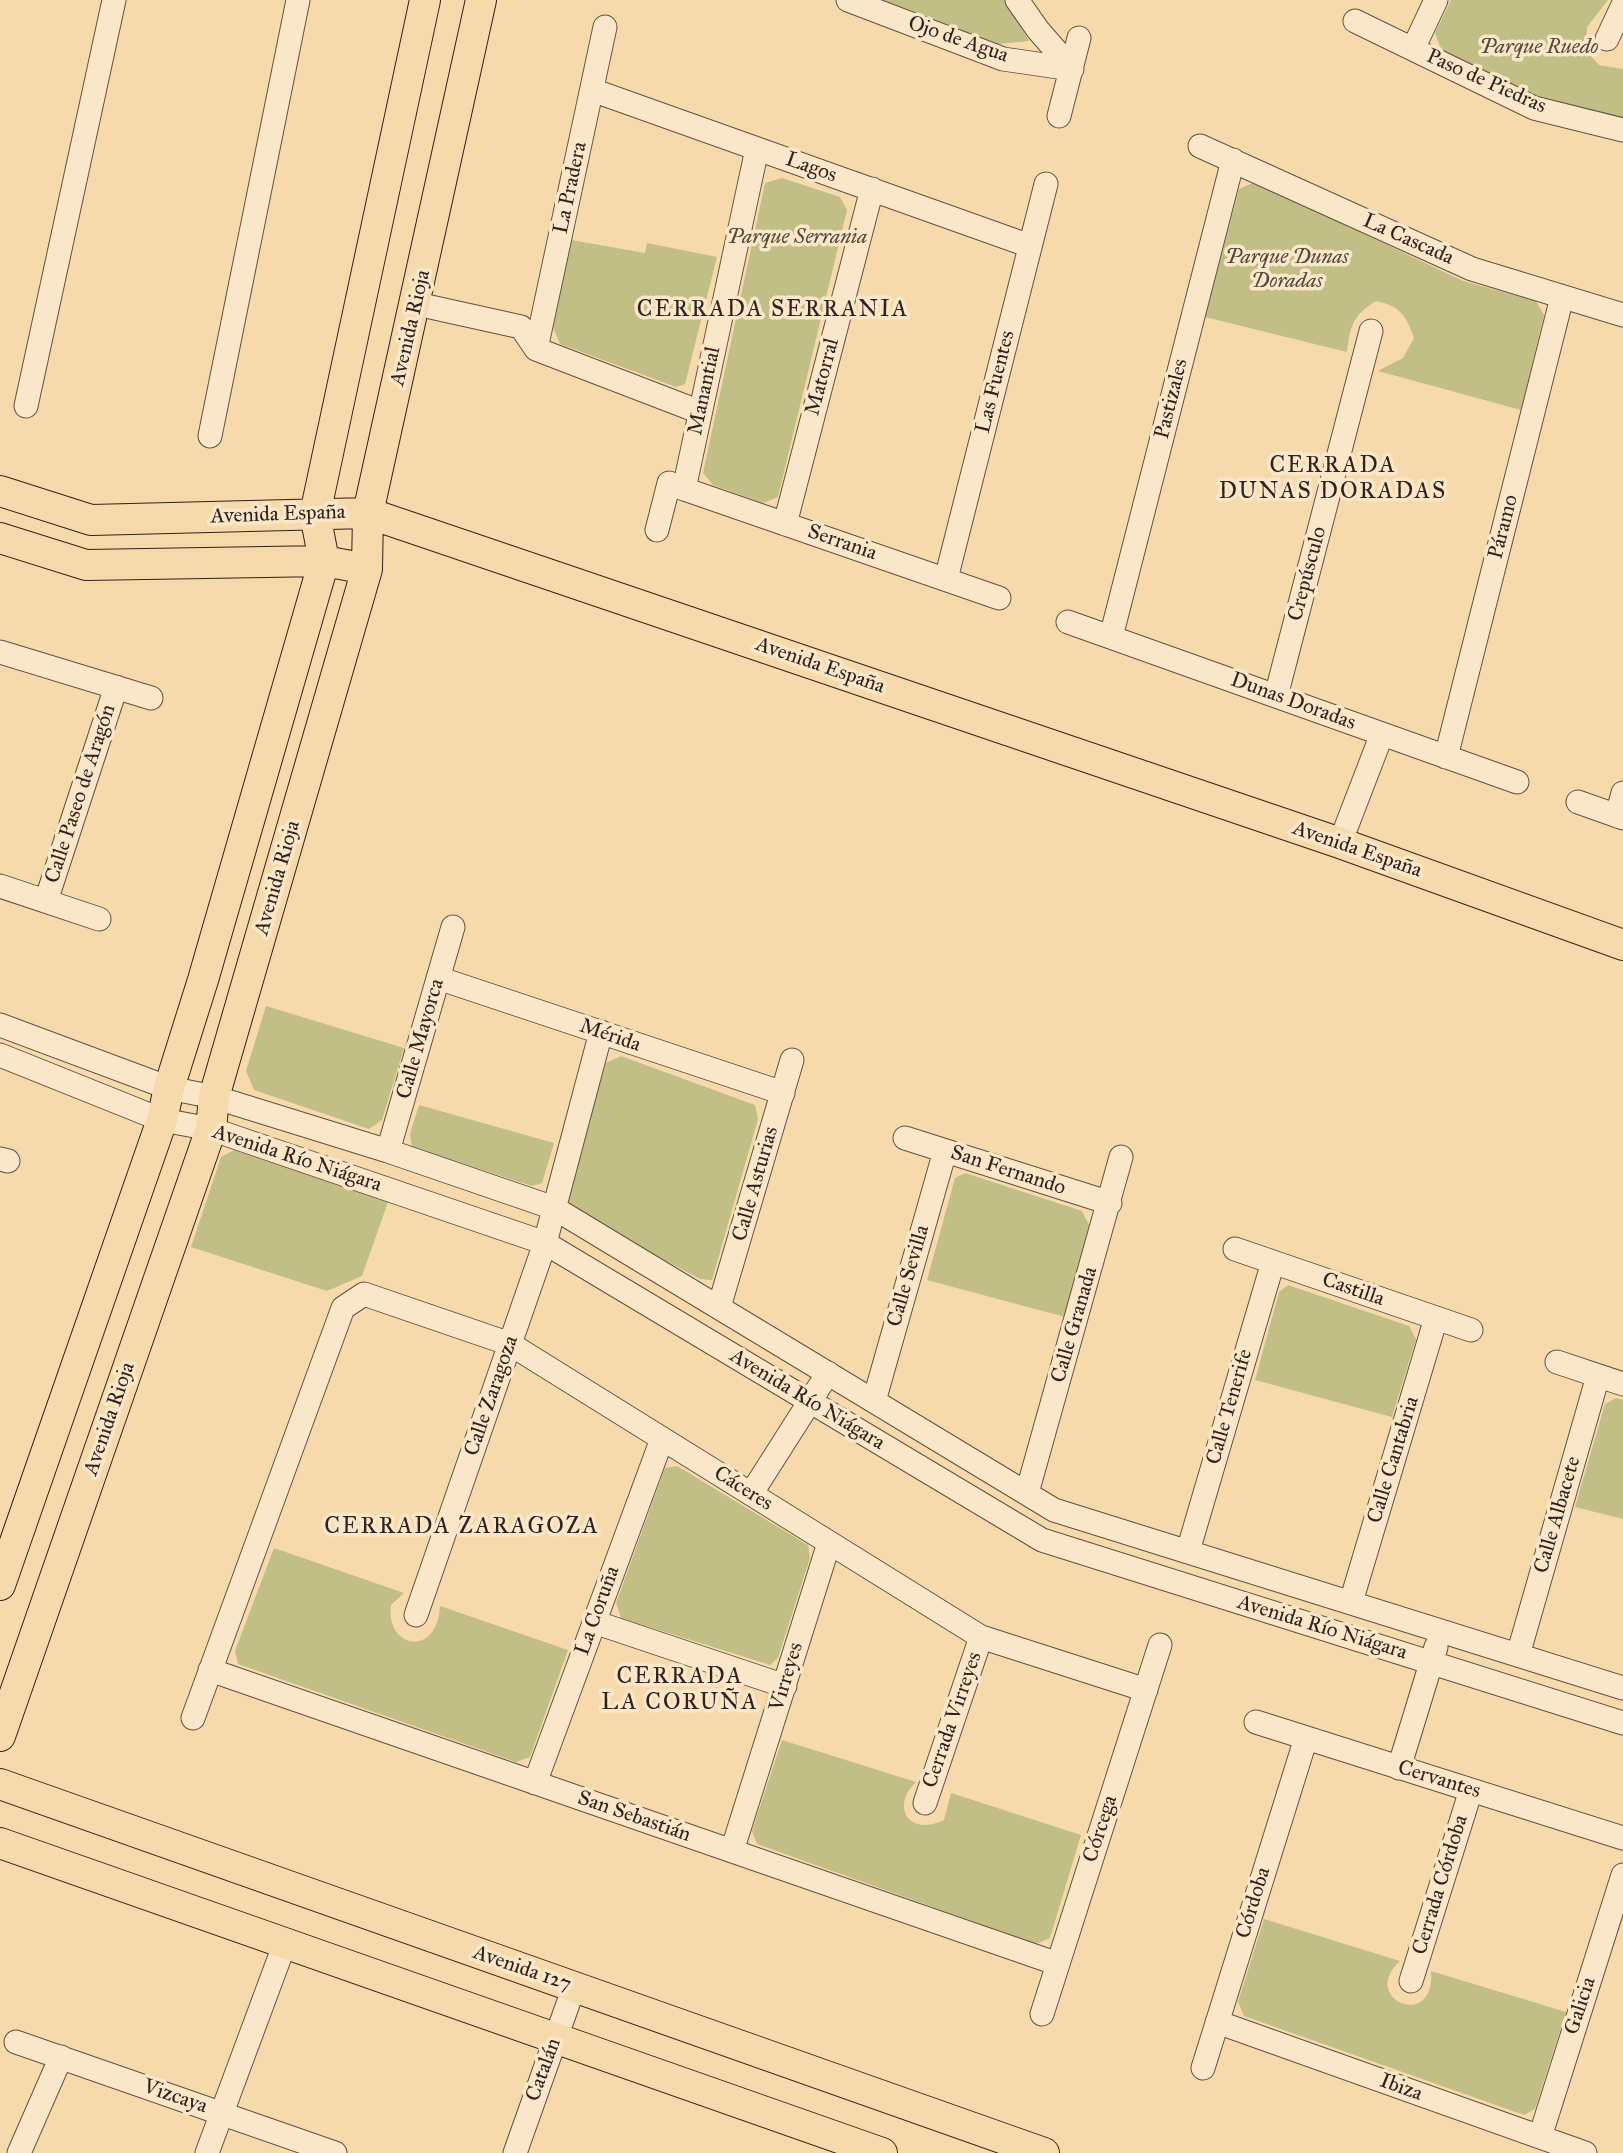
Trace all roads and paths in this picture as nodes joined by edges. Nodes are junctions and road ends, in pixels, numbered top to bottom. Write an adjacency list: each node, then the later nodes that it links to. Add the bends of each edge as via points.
1 (114, 0): 29 (street)
2 (298, 0): 31 (street)
3 (425, 0): 35 (main road, Avenida Rioja)
4 (481, 0): 25 (main road, Avenida Rioja)
5 (849, 0): 14 (street, Ojo de Agua, via 1003,59)
6 (1017, 0): 14 (street)
7 (1436, 0): 13 (street)
8 (1623, 5): 12 (street)
9 (1355, 21): 13 (street, Paso de Piedras)
10 (605, 27): 15 (street, La Pradera)
11 (1079, 38): 14 (street)
12 (1608, 39)
13 (1413, 50): 17 (street, Paso de Piedras, via 1534,107)
14 (1072, 69): 16 (street)
15 (592, 90): 19 (street, Lagos); 28 (street, La Pradera)
16 (1059, 116)
17 (1623, 130)
18 (1200, 146): 20 (street, La Cascada)
19 (757, 149): 22 (street, Lagos); 30 (street, Manantial)
20 (1233, 160): 24 (street, La Cascada, via 1472,269); 44 (street, Pastizales)
21 (1046, 184): 23 (street, Las Fuentes)
22 (872, 190): 23 (street, Lagos); 36 (street, Matorral)
23 (1030, 246): 41 (street, Las Fuentes)
24 (1562, 297): 26 (street, La Cascada); 50 (street, Páramo)
25 (417, 304): 28 (street, via 522,327); 34 (main road, Avenida Rioja)
26 (1623, 315)
27 (1371, 331): 47 (street, Crepúsculo)
28 (536, 349): 30 (street)
29 (26, 406)
30 (701, 412): 32 (street, Manantial)
31 (211, 436)
32 (684, 489): 36 (street, Serrania); 37 (street, via 669,483)
33 (0, 491): 35 (main road, Avenida España, via 91,520)
34 (368, 513): 35 (main road, Avenida España); 40 (main road, Avenida Rioja); 55 (main road, Avenida España)
35 (315, 514): 39 (main road, Avenida Rioja)
36 (785, 524): 41 (street, Serrania)
37 (657, 530)
38 (0, 538): 39 (main road, via 86,565)
39 (324, 561): 40 (main road); 56 (main road, Avenida Rioja)
40 (367, 569): 58 (main road, Avenida Rioja)
41 (946, 579): 42 (street, Serrania)
42 (999, 598)
43 (1068, 622): 44 (street, Dunas Doradas)
44 (1111, 637): 47 (street, Dunas Doradas)
45 (0, 652): 46 (street, Calle Paseo de Aragón)
46 (116, 687): 48 (street, Calle Paseo de Aragón); 59 (street, Calle Paseo de Aragón)
47 (1276, 696): 49 (street, Dunas Doradas)
48 (151, 698)
49 (1382, 734): 50 (street, Dunas Doradas); 55 (street)
50 (1446, 757): 51 (street, Dunas Doradas)
51 (1517, 782)
52 (1623, 793): 54 (street)
53 (1578, 802): 54 (street)
54 (1620, 817)
55 (1340, 843): 62 (main road, Avenida España)
56 (230, 885): 58 (main road); 64 (main road, Avenida Rioja)
57 (0, 886): 59 (street, Calle Paseo de Aragón)
58 (272, 896): 65 (main road, Avenida Rioja)
59 (46, 901): 60 (street, Calle Paseo de Aragón)
60 (99, 919)
61 (453, 927): 63 (street, Calle Mayorca)
62 (1623, 945)
63 (438, 978): 67 (street, Mérida); 76 (street, Calle Mayorca)
64 (204, 979): 65 (main road); 70 (main road, Avenida Rioja)
65 (247, 992): 72 (main road, Avenida Rioja)
66 (0, 1025): 70 (street, Avenida Río Niágara)
67 (601, 1032): 71 (street, Mérida); 80 (street, Calle Zaragoza)
68 (0, 1055): 73 (street, Avenida Río Niágara)
69 (792, 1060): 71 (street, Calle Asturias)
70 (169, 1088): 72 (street, Avenida Río Niágara); 73 (main road, Avenida Rioja)
71 (783, 1093): 84 (street, Calle Asturias)
72 (214, 1097): 74 (main road, Avenida Rioja); 76 (street, Avenida Río Niágara)
73 (162, 1120): 74 (street, Avenida Río Niágara); 99 (main road, Avenida Rioja)
74 (211, 1129): 81 (street, Avenida Río Niágara); 115 (main road, Avenida Rioja)
75 (905, 1138): 77 (street, San Fernando)
76 (388, 1151): 80 (street, Avenida Río Niágara)
77 (945, 1151): 79 (street, San Fernando); 93 (street, Calle Sevilla)
78 (1121, 1157): 79 (street, Calle Granada)
79 (1110, 1203): 95 (street, Calle Granada)
80 (554, 1208): 81 (street, Calle Zaragoza); 84 (street, Avenida Río Niágara)
81 (545, 1243): 87 (street, Calle Zaragoza); 92 (street, Avenida Río Niágara)
82 (1235, 1249): 83 (street, Castilla)
83 (1273, 1262): 85 (street, Castilla); 98 (street, Calle Tenerife)
84 (719, 1307): 89 (street, Avenida Río Niágara)
85 (1436, 1318): 86 (street, Castilla); 100 (street, Calle Cantabria)
86 (1471, 1330)
87 (510, 1344): 94 (street, Cáceres); 101 (street, Calle Zaragoza); 108 (street, Cáceres, via 364,1294 344,1308)
88 (1558, 1362): 90 (street)
89 (828, 1373): 92 (street); 93 (street, Avenida Río Niágara)
90 (1598, 1376): 91 (street); 106 (street, Calle Albacete)
91 (1623, 1384)
92 (810, 1401): 96 (street); 107 (street, Avenida Río Niágara, via 1042,1540)
93 (874, 1401): 95 (street, Avenida Río Niágara)
94 (662, 1439): 96 (street, Cáceres); 102 (street, La Coruña)
95 (1027, 1493): 98 (street, Avenida Río Niágara, via 1054,1510)
96 (751, 1494): 97 (street, Cáceres)
97 (829, 1543): 104 (street, Cáceres); 109 (street, Virreyes)
98 (1188, 1551): 100 (street, Avenida Río Niágara)
99 (0, 1585)
100 (1351, 1602): 103 (street, Avenida Río Niágara)
101 (416, 1615)
102 (594, 1622): 109 (street); 118 (street, La Coruña)
103 (1441, 1631): 106 (street, Avenida Río Niágara); 107 (street)
104 (981, 1637): 111 (street, Cáceres); 121 (street, Cerrada Virreyes)
105 (1160, 1644): 111 (street, Córcega)
106 (1518, 1655): 110 (street, Avenida Río Niágara)
107 (1432, 1662): 114 (street, Avenida Río Niágara); 117 (street)
108 (210, 1670): 112 (street); 118 (street, San Sebastián)
109 (785, 1686): 124 (street, Virreyes)
110 (1623, 1688)
111 (1146, 1690): 127 (street, Córcega)
112 (192, 1718)
113 (1256, 1722): 116 (street, Cervantes)
114 (1623, 1723)
115 (0, 1736)
116 (1306, 1738): 117 (street, Cervantes); 131 (street, Córdoba)
117 (1399, 1768): 120 (street, Cervantes)
118 (535, 1783): 124 (street, San Sebastián)
119 (0, 1784): 129 (main road, Avenida 127)
120 (1471, 1790): 122 (street, Cervantes); 128 (street, Cerrada Córdoba)
121 (925, 1803)
122 (1623, 1838)
123 (0, 1843): 126 (main road)
124 (733, 1851): 127 (street, San Sebastián)
125 (1623, 1875): 137 (street, Galicia)
126 (285, 1943): 132 (main road); 136 (street)
127 (1058, 1964): 130 (street, Córcega)
128 (1410, 1981)
129 (575, 1987): 132 (street, Catalán); 143 (main road, Avenida 127)
130 (1042, 2014)
131 (1217, 2022): 135 (street, Córdoba); 137 (street, Ibiza)
132 (555, 2038): 141 (street, Catalán); 142 (main road)
133 (16, 2042): 134 (street, Vizcaya)
134 (61, 2057): 136 (street, Vizcaya); 138 (street)
135 (1203, 2068)
136 (223, 2114): 139 (street); 140 (street, Vizcaya)
137 (1540, 2137): 144 (street, Ibiza)
138 (19, 2153)
139 (207, 2153)
140 (335, 2153)
141 (515, 2153)
142 (882, 2153)
143 (1044, 2153)
144 (1585, 2153)

